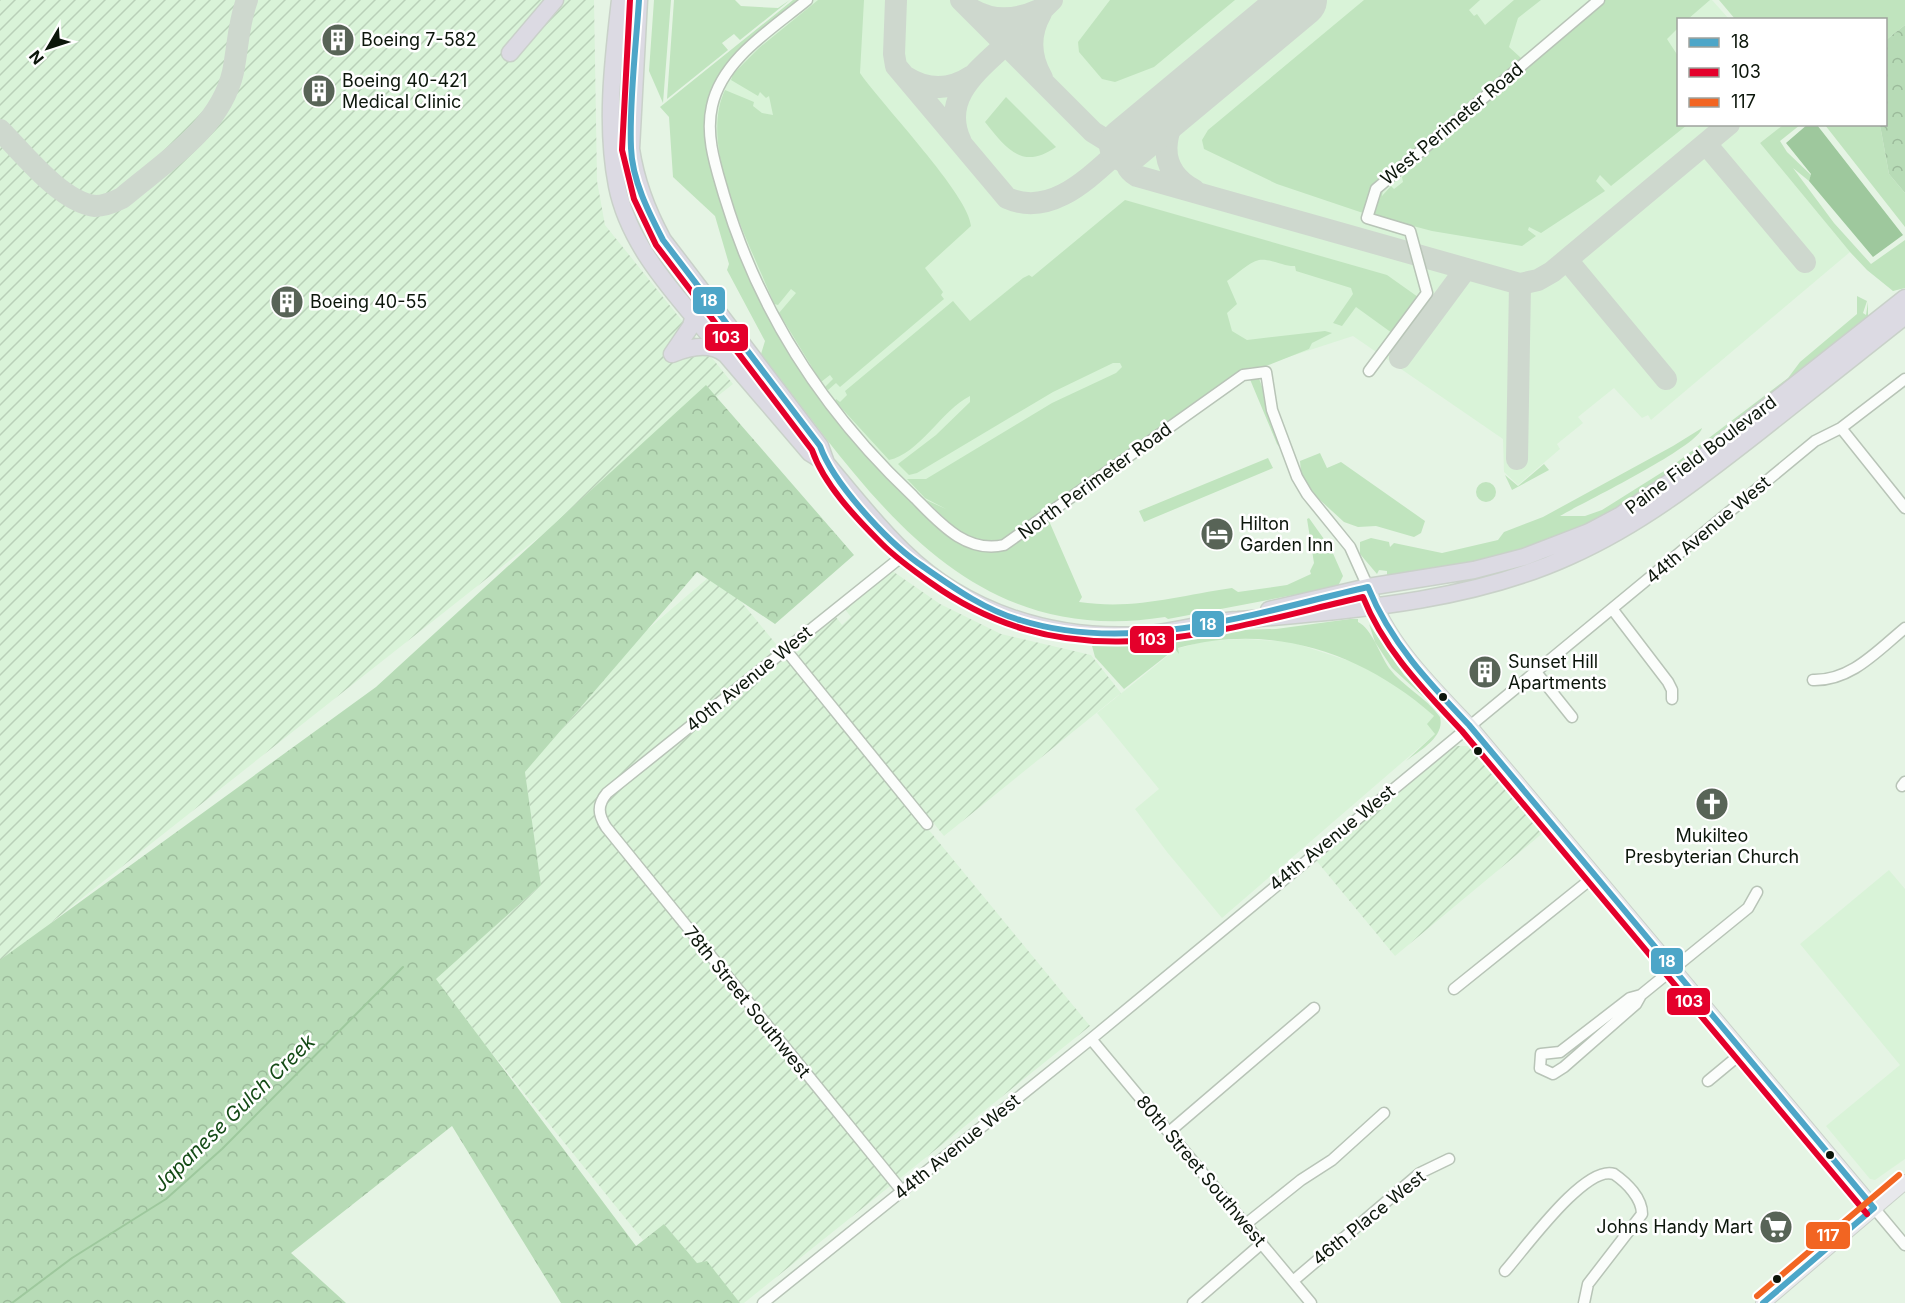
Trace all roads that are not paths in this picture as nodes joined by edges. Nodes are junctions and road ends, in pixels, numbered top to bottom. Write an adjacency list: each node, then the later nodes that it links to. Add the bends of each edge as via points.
1 (555, 0): 6 (highway)
2 (639, 0): 7 (highway, via 631,149 641,193)
3 (807, 0): 18 (street, North Perimeter Road, via 751,47 722,80 711,107 713,157 746,260 796,358 854,436 897,481 969,543 987,547 1004,544 1243,375 1266,372 1272,410 1298,477 1350,547)
4 (1599, 0): 12 (street, West Perimeter Road, via 1376,189 1367,218 1410,231 1427,293)
5 (619, 3): 10 (highway, via 610,108 617,188 641,246)
6 (510, 53)
7 (663, 240): 10 (highway, via 695,294); 15 (highway, via 820,446)
8 (1905, 298): 18 (highway, Paine Field Boulevard, via 1685,472 1589,532 1524,557 1424,580)
9 (1905, 316): 19 (highway, Paine Field Boulevard, via 1693,483 1630,525 1570,556 1518,576)
10 (695, 317): 11 (highway); 11 (highway, via 672,354 710,347)
11 (728, 357): 15 (highway, via 810,453)
12 (1369, 371)
13 (1905, 379): 14 (street, 44th Avenue West)
14 (1841, 428): 16 (street); 20 (street, 44th Avenue West, via 1815,441)
15 (826, 463): 17 (highway)
16 (1905, 508)
17 (905, 554): 21 (highway, via 980,606 1008,618 1071,633 1143,635); 23 (street, 40th Avenue West)
18 (1368, 587): 19 (main road); 21 (highway, Paine Field Boulevard)
19 (1375, 607): 21 (highway, Paine Field Boulevard); 28 (main road, via 1416,667)
20 (1613, 610): 24 (street, 44th Avenue West); 26 (street, via 1668,682)
21 (1233, 620)
22 (1905, 628): 25 (street, via 1846,674)
23 (785, 649): 29 (street, 40th Avenue West, via 607,793); 30 (street)
24 (1536, 672): 27 (street); 28 (street, 44th Avenue West)
25 (1813, 680)
26 (1672, 699)
27 (1572, 717)
28 (1469, 725): 31 (main road); 37 (street, 44th Avenue West)
29 (599, 808): 44 (street, 78th Street Southwest, via 606,827)
30 (927, 824)
31 (1596, 875): 33 (main road); 34 (street)
32 (1757, 892): 33 (street, via 1748,908)
33 (1674, 969): 35 (street); 38 (main road)
34 (1454, 989)
35 (1641, 995): 35 (street, via 1636,1004 1564,1067 1553,1074 1540,1068 1541,1054 1560,1052 1630,998)
36 (1314, 1008): 41 (street)
37 (1091, 1039): 41 (street, 80th Street Southwest); 44 (street, 44th Avenue West)
38 (1743, 1053): 39 (street); 45 (main road)
39 (1708, 1081)
40 (1384, 1113): 46 (street, via 1332,1160)
41 (1169, 1132): 46 (street, 80th Street Southwest)
42 (1449, 1160): 50 (street, 46th Place West, via 1420,1173)
43 (1905, 1182): 45 (main road)
44 (902, 1191): 51 (street, 44th Avenue West)
45 (1874, 1208): 48 (street); 55 (main road)
46 (1246, 1224): 47 (street, 80th Street Southwest)
47 (1261, 1244): 50 (street, 80th Street Southwest); 52 (street)
48 (1905, 1245)
49 (1505, 1271): 54 (street, via 1557,1209 1601,1173 1614,1174 1642,1205 1642,1214 1588,1284)
50 (1293, 1281): 53 (street, 80th Street Southwest)
51 (763, 1303)
52 (1193, 1303)
53 (1311, 1303)
54 (1584, 1303)
55 (1763, 1303)

